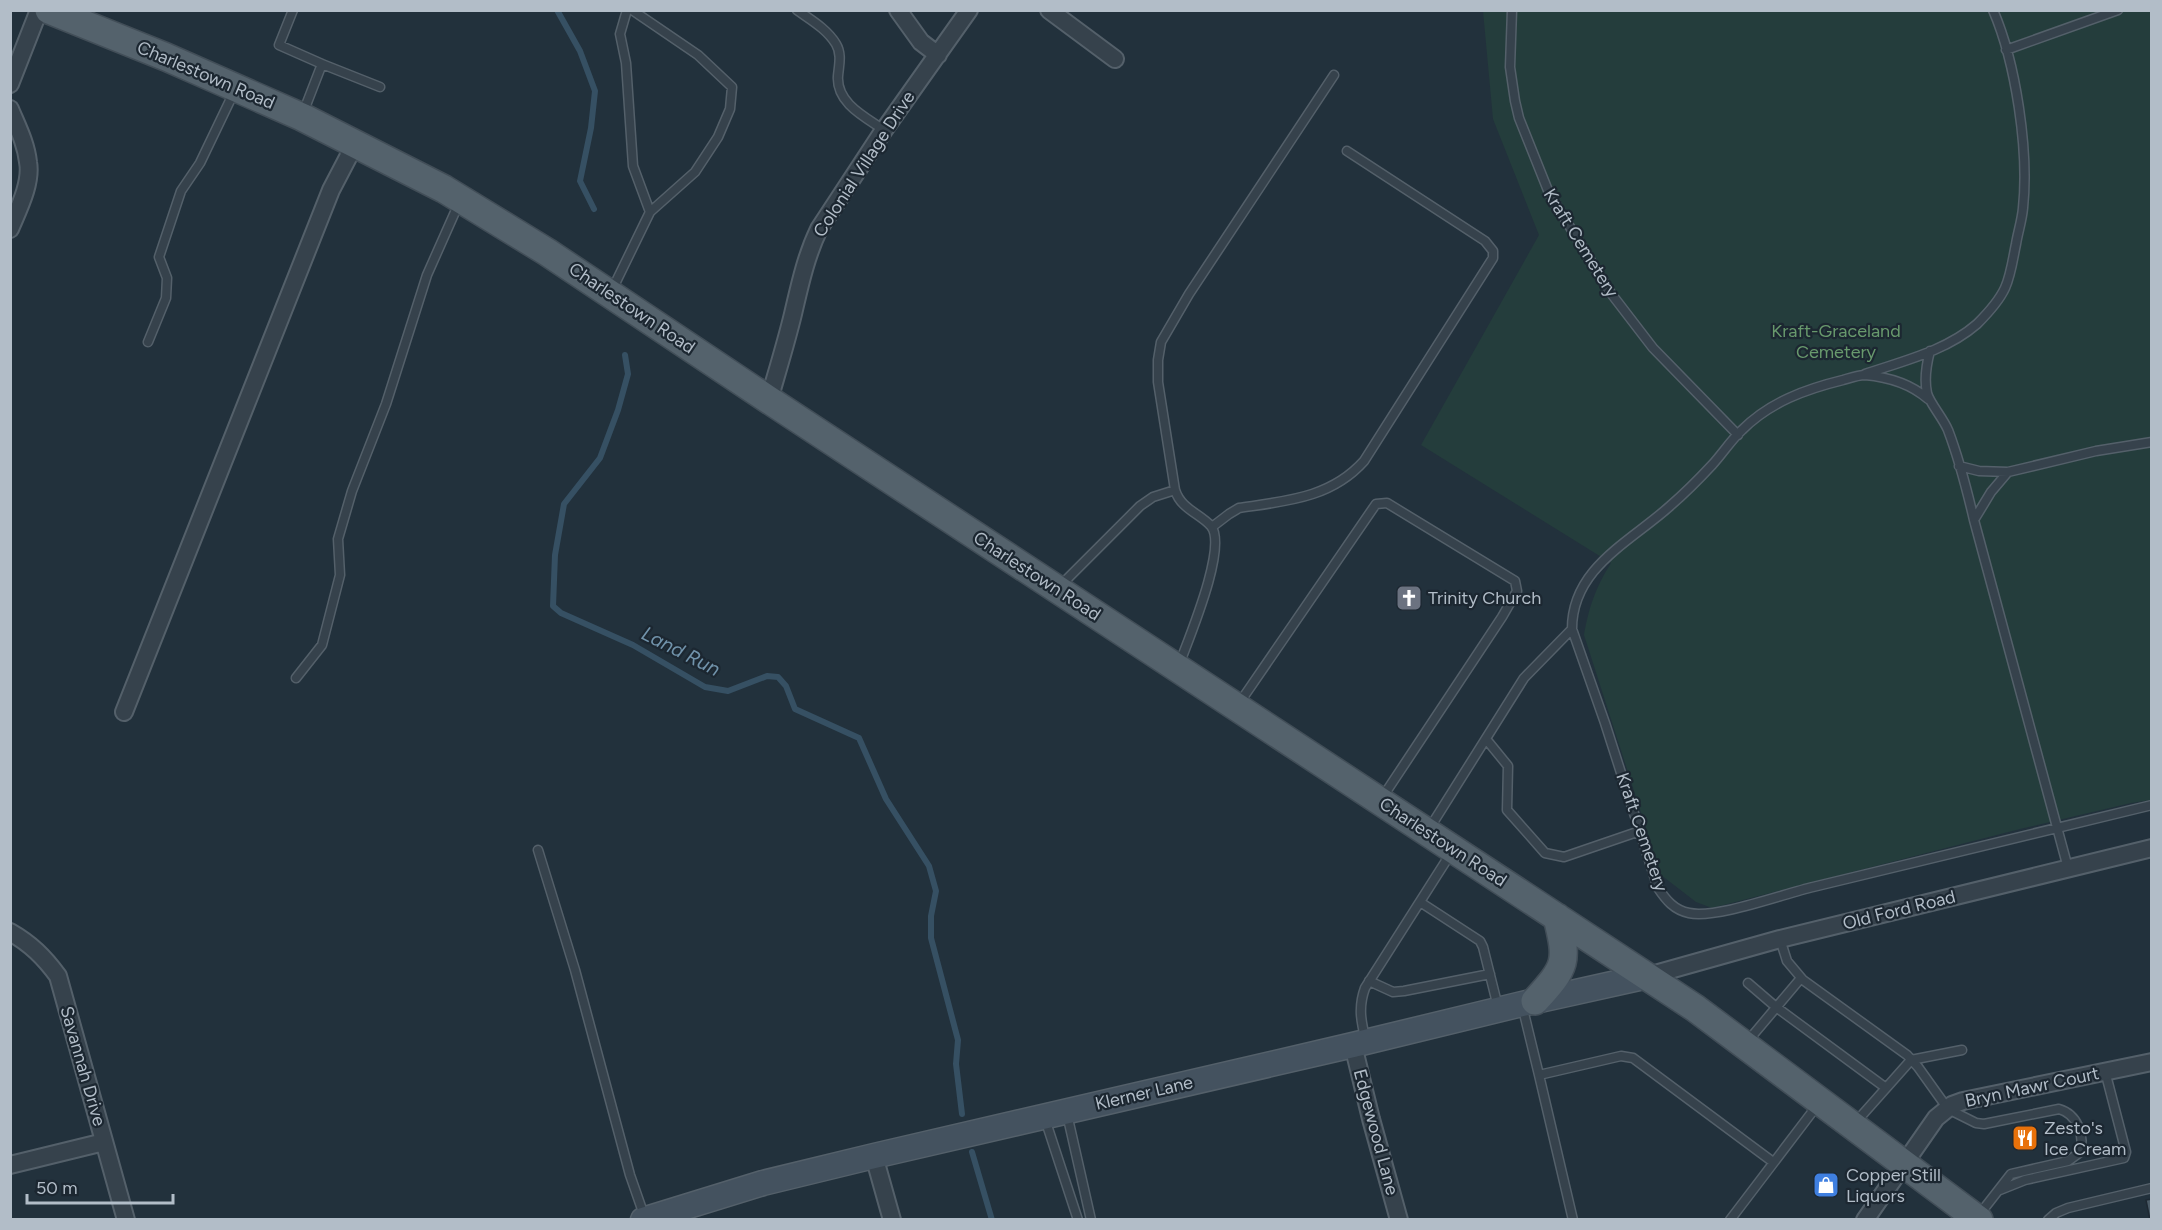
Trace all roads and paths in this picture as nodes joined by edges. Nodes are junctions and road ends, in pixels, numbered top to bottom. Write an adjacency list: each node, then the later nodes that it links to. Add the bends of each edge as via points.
1 (39, 10): 19 (street)
2 (49, 10): 13 (main road, Charlestown Road)
3 (293, 10): 17 (lane, via 279,45)
4 (627, 10): 28 (lane, via 620,34 626,63 633,166)
5 (632, 10): 28 (lane, via 698,55 732,87 730,109 718,137 695,172)
6 (797, 10): 24 (lane, via 826,31 837,45 840,92 850,107)
7 (898, 10): 15 (street, via 921,42)
8 (969, 10): 15 (street, Colonial Village Drive)
9 (1049, 10): 16 (street)
10 (1512, 10): 36 (lane, Kraft Cemetery, via 1510,67 1515,100 1549,194 1610,292 1653,348)
11 (1993, 10): 14 (lane, Kraft Cemetery)
12 (2118, 10): 14 (lane)
13 (82, 17): 20 (main road, Charlestown Road)
14 (2006, 50): 32 (lane, Kraft Cemetery, via 2014,79 2024,156 2023,208 2014,256 2005,288 1988,313 1966,332)
15 (938, 55): 24 (street, Colonial Village Drive)
16 (1115, 59)
17 (322, 64): 21 (lane); 23 (lane)
18 (1334, 75): 40 (lane, via 1161,342 1158,382)
19 (10, 84)
20 (236, 87): 23 (main road, Charlestown Road); 31 (lane, via 200,163 181,191 159,257 167,278 166,298)
21 (380, 87)
22 (10, 108): 29 (street, via 29,164 26,187)
23 (302, 117): 25 (main road, Charlestown Road)
24 (884, 130): 35 (street, Colonial Village Drive, via 811,245)
25 (355, 144): 27 (main road, Charlestown Road); 48 (street, via 331,190)
26 (1347, 151): 42 (lane, via 1485,241 1493,258 1356,470 1318,494 1239,508)
27 (460, 200): 30 (main road, Charlestown Road); 46 (lane, via 428,275 386,404 352,491 338,539 340,575 322,645)
28 (650, 212): 30 (lane)
29 (10, 229)
30 (610, 293): 35 (main road, Charlestown Road)
31 (148, 342)
32 (1930, 351): 33 (lane, Kraft Cemetery); 34 (lane, via 1925,371)
33 (1863, 375): 34 (lane, Kraft Cemetery, via 1904,384); 36 (lane, Kraft Cemetery, via 1791,396 1764,412)
34 (1928, 399): 38 (lane, Kraft Cemetery, via 1944,420)
35 (769, 400): 43 (main road, Charlestown Road)
36 (1738, 435): 44 (lane, Kraft Cemetery, via 1670,506 1588,576 1577,597)
37 (2151, 442): 39 (lane)
38 (1959, 466): 39 (lane); 41 (lane, Kraft Cemetery)
39 (2008, 472): 41 (lane)
40 (1175, 490): 42 (lane, via 1181,503); 43 (lane, via 1140,506)
41 (1974, 520): 52 (lane, Kraft Cemetery)
42 (1212, 527): 45 (lane, via 1215,541 1211,570)
43 (1057, 589): 45 (main road, Charlestown Road)
44 (1572, 629): 49 (lane, via 1524,678); 54 (lane, Kraft Cemetery)
45 (1178, 668): 47 (main road, Charlestown Road)
46 (296, 678)
47 (1236, 707): 50 (main road, Charlestown Road); 50 (lane, via 1376,504 1387,503 1515,581 1517,591 1502,617)
48 (124, 712)
49 (1486, 739): 53 (lane); 54 (lane, via 1508,766 1508,810 1545,853 1564,857)
50 (1380, 801): 53 (main road, Charlestown Road)
51 (2151, 805): 52 (lane, Kraft Cemetery)
52 (2057, 827): 54 (lane, Kraft Cemetery, via 1701,914 1677,909 1666,900 1658,888); 58 (lane, Kraft Cemetery)
53 (1427, 831): 56 (main road, Charlestown Road)
54 (1640, 831)
55 (2151, 848): 58 (street, Old Ford Road)
56 (1454, 849): 59 (lane); 60 (main road, Charlestown Road)
57 (538, 850): 95 (lane)
58 (2068, 868): 62 (street, Old Ford Road)
59 (1420, 902): 63 (lane, via 1475,937 1483,947); 66 (lane)
60 (1557, 916): 64 (main road, Charlestown Road); 69 (main road, via 1564,947 1563,965 1553,981)
61 (10, 932): 88 (street, Savannah Drive, via 28,942 58,976)
62 (1780, 939): 64 (street, Old Ford Road); 65 (lane, via 1787,962)
63 (1490, 974): 66 (lane, via 1393,992); 69 (lane)
64 (1648, 976): 69 (street, Klerner Lane); 77 (main road, Charlestown Road)
65 (1801, 978): 68 (lane); 70 (lane)
66 (1369, 981): 76 (lane, via 1360,1001)
67 (1748, 983): 70 (lane)
68 (1827, 998): 71 (lane); 72 (lane)
69 (1519, 1005): 76 (street, Klerner Lane); 82 (lane)
70 (1776, 1007): 77 (lane); 83 (lane)
71 (1821, 1007)
72 (1849, 1014): 73 (lane); 74 (lane)
73 (1842, 1023)
74 (1869, 1028): 75 (lane); 79 (lane)
75 (1863, 1038)
76 (1359, 1044): 86 (street, Klerner Lane); 101 (street, Edgewood Lane, via 1371,1119)
77 (1744, 1045): 84 (main road, Charlestown Road)
78 (1962, 1050): 79 (lane)
79 (1911, 1060): 83 (lane); 85 (lane)
80 (2151, 1062): 81 (street, Bryn Mawr Court)
81 (2105, 1071): 85 (street, Bryn Mawr Court, via 1963,1101); 94 (lane, via 2126,1152 2124,1158 2025,1180)
82 (1539, 1075): 90 (lane, via 1621,1056 1633,1058); 102 (lane)
83 (1886, 1088): 87 (lane)
84 (1821, 1101): 87 (main road, Charlestown Road); 90 (lane)
85 (1948, 1108): 92 (street, Bryn Mawr Court, via 1936,1118); 94 (lane, via 1984,1124 2059,1109 2076,1120 2081,1142 2074,1158 2011,1174)
86 (1055, 1113): 89 (street, Klerner Lane); 99 (lane); 100 (lane)
87 (1853, 1126): 92 (main road, Charlestown Road)
88 (104, 1142): 91 (street); 97 (street, Savannah Drive)
89 (874, 1156): 95 (street, Klerner Lane, via 763,1183); 98 (street)
90 (1773, 1162): 103 (lane)
91 (10, 1164)
92 (1905, 1165): 96 (main road, Charlestown Road); 104 (street, Bryn Mawr Court)
93 (2151, 1188): 105 (lane, via 2068,1208)
94 (1996, 1192): 96 (lane)
95 (644, 1219)
96 (1978, 1219)
97 (126, 1220)
98 (892, 1220)
99 (1078, 1220)
100 (1091, 1220)
101 (1399, 1220)
102 (1573, 1220)
103 (1730, 1220)
104 (1865, 1220)
105 (2048, 1220)

